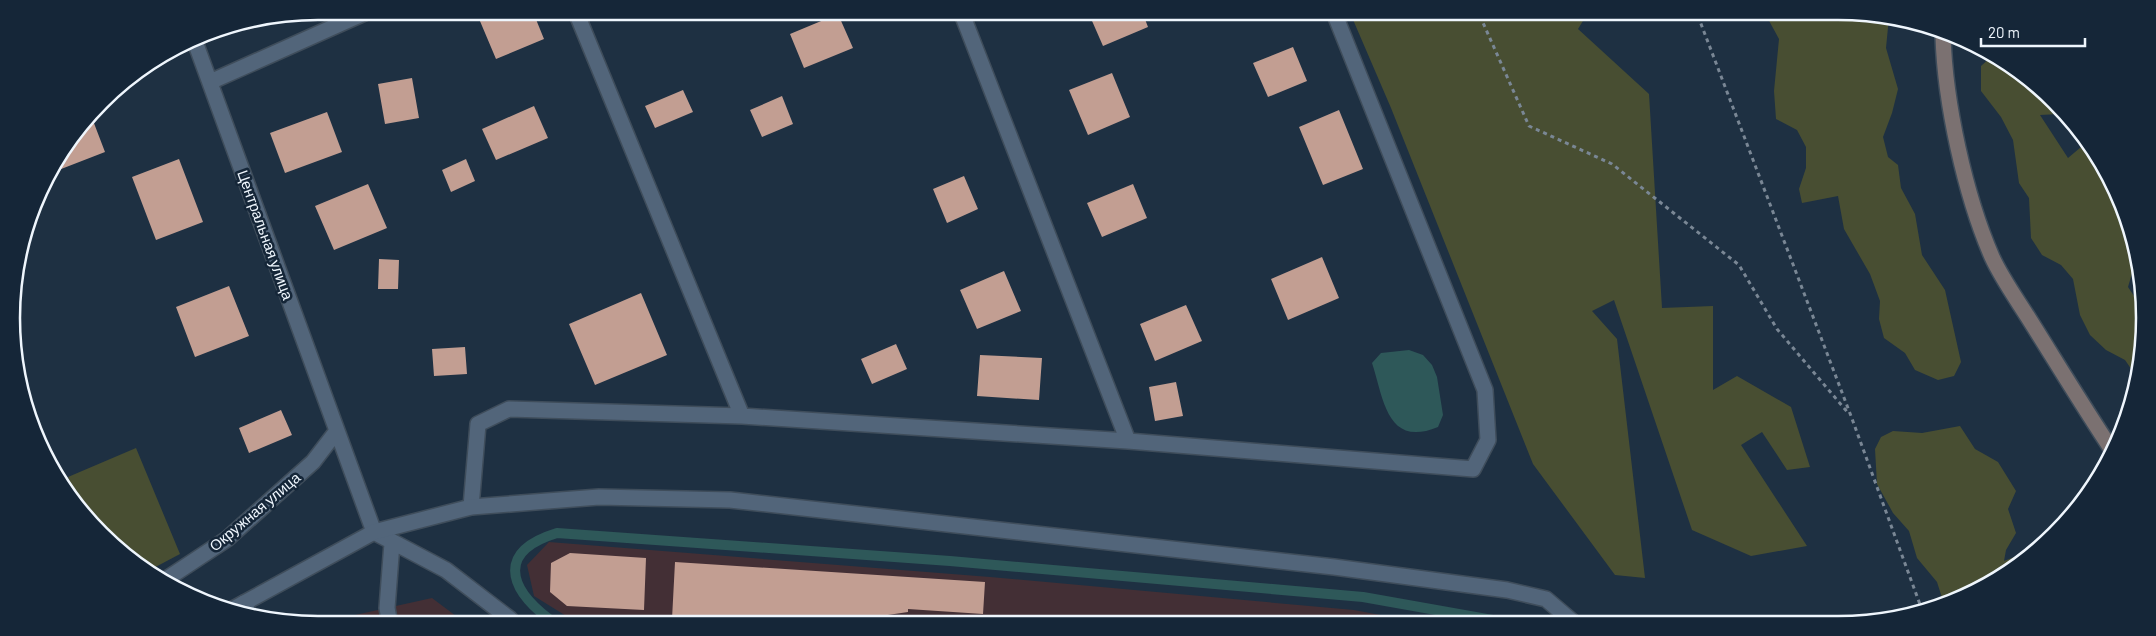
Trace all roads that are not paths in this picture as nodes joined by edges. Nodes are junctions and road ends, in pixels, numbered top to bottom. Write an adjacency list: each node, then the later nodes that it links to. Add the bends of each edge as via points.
1 (351, 20): 7 (street)
2 (579, 20): 8 (street)
3 (964, 20): 10 (street)
4 (1337, 20): 10 (street, via 1485,390 1488,440 1473,469)
5 (1943, 40): 11 (main road, via 1955,132 1973,206 1993,258)
6 (197, 46): 7 (street, Центральная улица)
7 (210, 82): 9 (street, Центральная улица)
8 (742, 416): 10 (street); 12 (street, via 509,409 478,424)
9 (336, 432): 13 (street, Центральная улица); 15 (street, Окружная улица, via 313,462 248,521)
10 (1128, 441)
11 (2108, 444)
12 (471, 507): 13 (street); 19 (street, via 599,497 740,501 1334,567 1508,590 1546,599)
13 (374, 532): 14 (street); 16 (street)
14 (392, 543): 17 (street); 18 (street, via 446,570)
15 (170, 577)
16 (246, 607)
17 (388, 616)
18 (506, 616)
19 (1566, 616)

